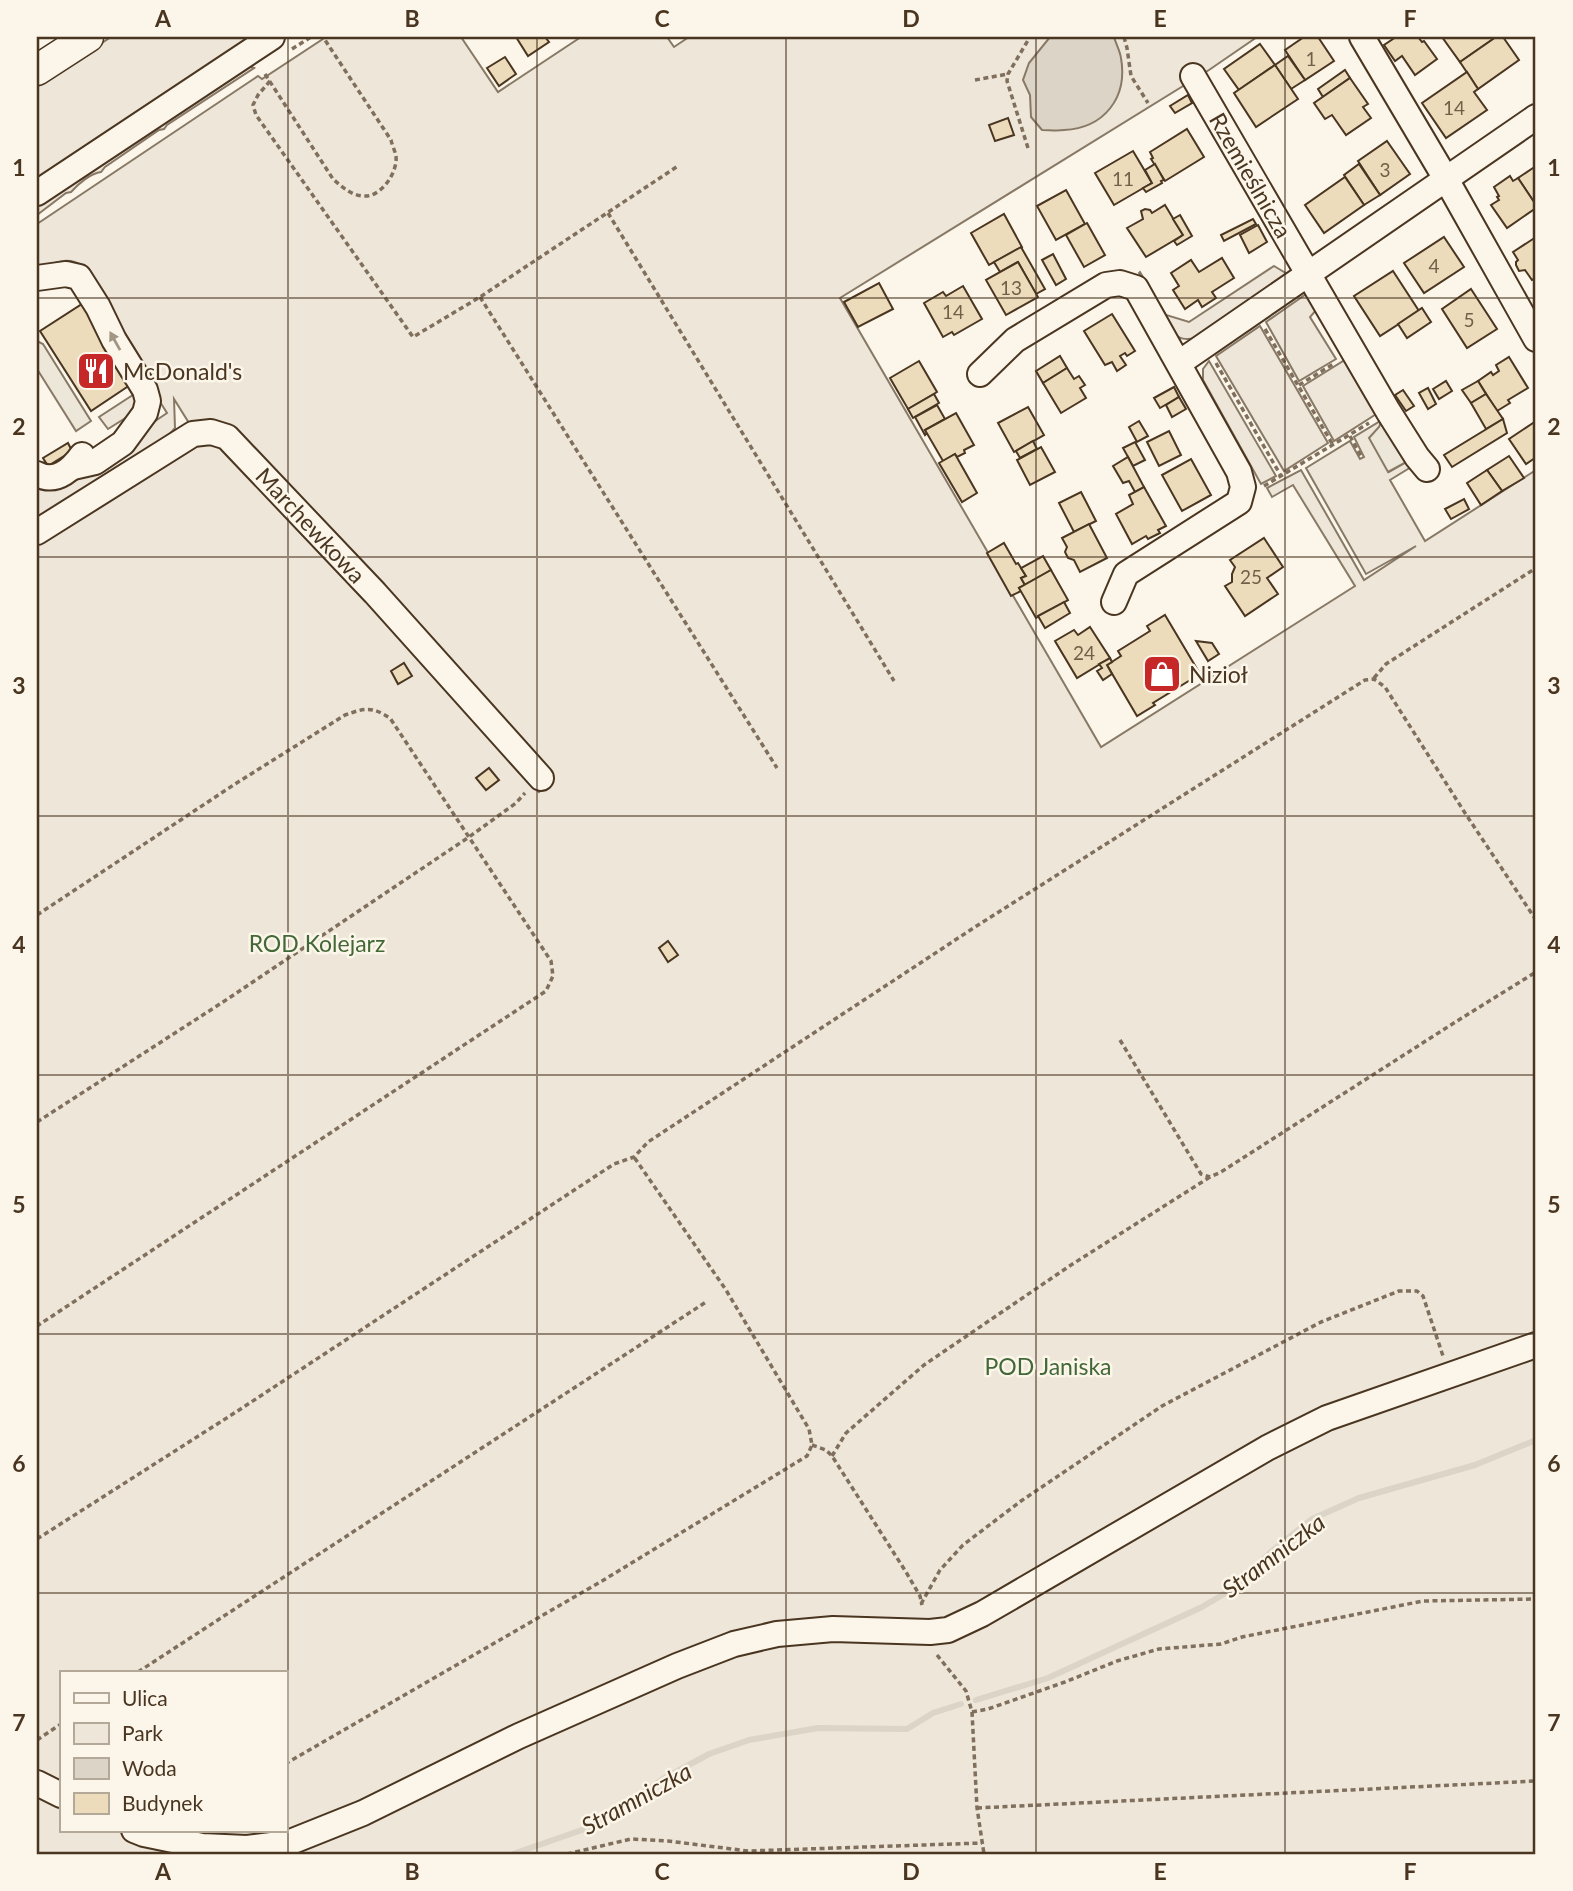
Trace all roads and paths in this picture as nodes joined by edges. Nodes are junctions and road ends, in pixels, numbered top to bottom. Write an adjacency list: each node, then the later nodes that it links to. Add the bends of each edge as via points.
1 (88, 37): 7 (main road)
2 (272, 37): 18 (street)
3 (323, 37): 11 (path, via 391,140 394,172 376,192 365,197 333,179)
4 (1030, 37): 9 (path)
5 (1124, 37): 13 (path, via 1131,76)
6 (1362, 37): 17 (street)
7 (37, 70)
8 (265, 74): 11 (path)
9 (1008, 74): 12 (path); 15 (path)
10 (1193, 76): 20 (street, Rzemieślnicza)
11 (270, 80): 22 (path, via 253,105 256,115 413,337)
12 (975, 80)
13 (1147, 103)
14 (1536, 117): 17 (street)
15 (1028, 148)
16 (678, 166): 19 (path)
17 (1446, 179): 20 (street); 24 (street)
18 (37, 193)
19 (608, 213): 22 (path); 42 (path)
20 (1308, 274): 25 (street, Rzemieślnicza); 27 (street)
21 (37, 278): 35 (street, one-way to 21, via 53,478 95,462 124,443 147,407 145,390 79,277)
22 (480, 297): 43 (path)
23 (1260, 321): 29 (path)
24 (1536, 339)
25 (1354, 352): 29 (path); 30 (street, Rzemieślnicza)
26 (1211, 355): 36 (path)
27 (1179, 363): 28 (street, via 1136,288 1113,283 1015,340); 37 (street)
28 (980, 374)
29 (1298, 385): 32 (path)
30 (1388, 411): 31 (path); 34 (street, Rzemieślnicza)
31 (1350, 436): 32 (path); 33 (path)
32 (1334, 445): 36 (path)
33 (1362, 458)
34 (1427, 469)
35 (37, 474)
36 (1282, 477): 37 (path, via 1260,488)
37 (1244, 487): 40 (street, via 1239,502 1126,574)
38 (37, 532): 44 (street, Marchewkowa, via 193,434 211,432 227,437)
39 (1536, 568): 41 (path, via 1386,664)
40 (1114, 602)
41 (1374, 679): 47 (path, via 1385,687); 51 (path, via 1365,680 1236,760 975,927 648,1142)
42 (894, 681)
43 (777, 768)
44 (541, 778): 45 (path)
45 (469, 837): 46 (path, via 390,718 377,710 362,709 235,784); 50 (path); 54 (path, via 551,961 553,976 546,991)
46 (37, 915)
47 (1536, 920)
48 (1536, 972): 52 (path)
49 (1120, 1040): 52 (path, via 1201,1174)
50 (37, 1122)
51 (634, 1157): 57 (path, via 726,1290 809,1429); 59 (path, via 614,1164)
52 (1210, 1177): 58 (path, via 924,1365 846,1433)
53 (706, 1302): 62 (path)
54 (37, 1326)
55 (1536, 1345): 56 (street)
56 (1449, 1374): 58 (path, via 1418,1291 1399,1291 1321,1322 1162,1406 1021,1501 963,1545 940,1570 922,1604); 61 (street, via 1327,1418 1267,1448 982,1614 948,1630)
57 (813, 1445): 58 (path); 66 (path, via 807,1456 736,1501)
58 (832, 1456)
59 (37, 1539)
60 (1536, 1599): 63 (path, via 1423,1601 1221,1644 1159,1649)
61 (930, 1632): 63 (path, via 935,1653 966,1691); 71 (street, via 833,1629 777,1633 734,1644 519,1736 363,1813 288,1843 247,1848 202,1846)
62 (140, 1671)
63 (972, 1712): 70 (path)
64 (60, 1725): 65 (path)
65 (37, 1740)
66 (287, 1763)
67 (1536, 1781): 70 (path)
68 (37, 1783): 69 (street)
69 (60, 1794)
70 (977, 1808): 72 (path)
71 (139, 1832)
72 (982, 1843): 73 (path, via 748,1851 631,1839); 74 (path)
73 (567, 1854)
74 (984, 1854)

